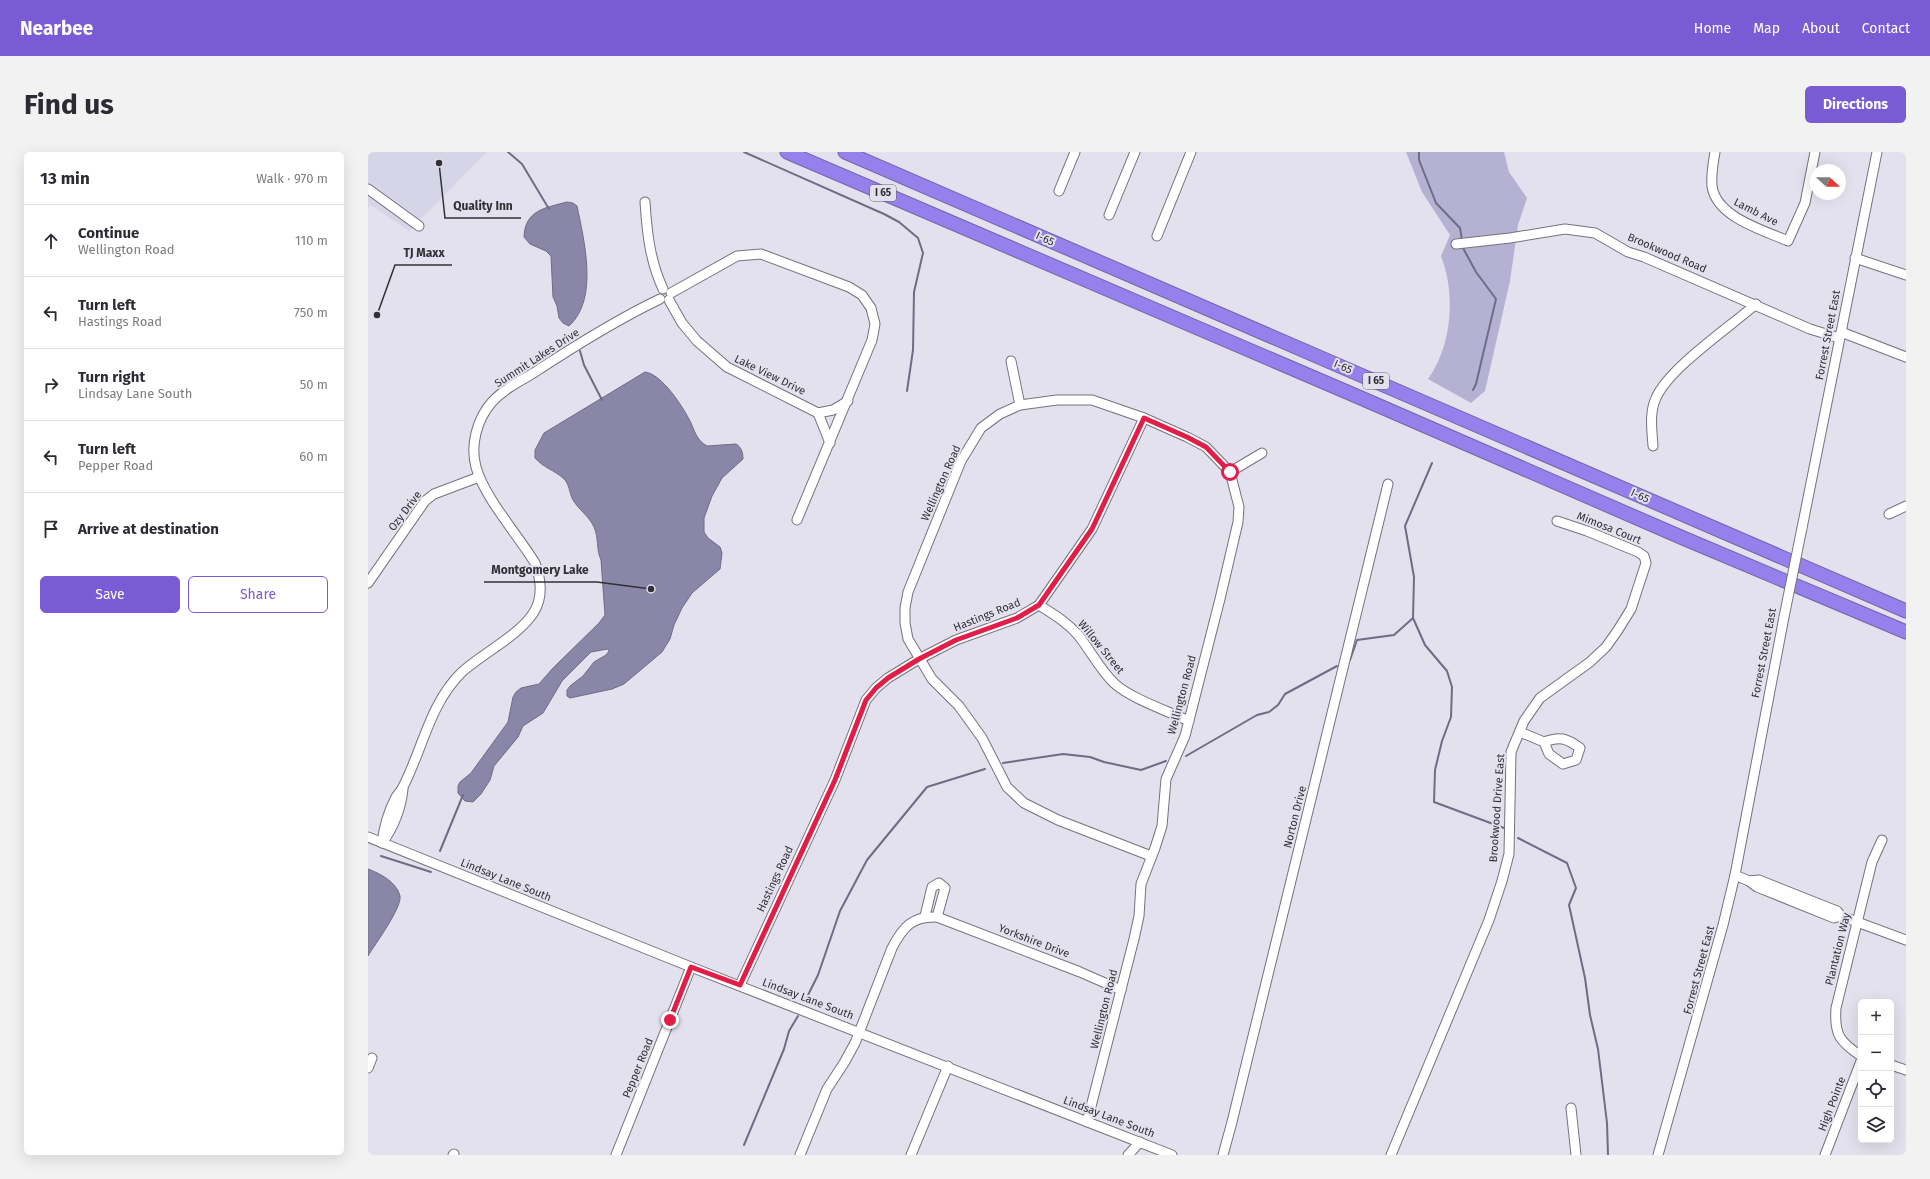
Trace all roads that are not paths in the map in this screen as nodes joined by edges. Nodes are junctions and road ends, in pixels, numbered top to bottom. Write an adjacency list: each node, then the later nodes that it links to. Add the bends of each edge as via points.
1 (787, 152): 41 (highway, I 65)
2 (845, 152): 40 (highway, I-65 / I 65)
3 (1076, 152): 10 (street)
4 (1135, 152): 12 (street)
5 (1191, 152): 14 (street)
6 (1715, 152): 7 (street, Lamb Ave, via 1712,186 1716,198 1726,211 1788,241 1805,203)
7 (1815, 152)
8 (1877, 152): 16 (street, Forrest Street East)
9 (368, 189): 13 (street)
10 (1060, 191)
11 (645, 202): 18 (street, Lake View Drive, via 650,250)
12 (1109, 215)
13 (419, 226)
14 (1157, 236)
15 (1456, 244): 19 (street, Brookwood Road, via 1565,229 1595,233 1628,252)
16 (1855, 258): 17 (street); 20 (street, Forrest Street East)
17 (1906, 275)
18 (666, 295): 23 (street, Summit Lakes Drive, via 722,263 737,256 750,254 760,254 798,266 849,287 862,295 872,308 875,324 872,340); 25 (street, Lake View Drive, via 680,320 697,341 727,368); 31 (street, Summit Lakes Drive, via 548,363 492,402 480,422 475,438 474,453)
19 (1756, 304): 20 (street, Brookwood Road, via 1810,329); 28 (street, via 1665,384 1656,398 1652,413)
20 (1840, 335): 21 (street, Brookwood Road); 50 (street, Forrest Street East, bridge)
21 (1906, 357)
22 (1011, 361): 24 (street)
23 (848, 400): 25 (street, via 833,410); 27 (street, Summit Lakes Drive)
24 (1020, 405): 26 (street, Wellington Road, via 1057,400 1092,400); 42 (street, Wellington Road, via 1000,414 981,428 961,461 916,570 908,592 905,623 908,638)
25 (818, 413): 27 (street)
26 (1144, 418): 30 (street, Wellington Road, via 1206,447); 39 (street, Hastings Road, via 1092,529)
27 (830, 444): 35 (street, Summit Lakes Drive)
28 (1653, 446)
29 (1262, 453): 30 (street)
30 (1230, 472): 43 (street, Wellington Road, via 1239,507 1238,522)
31 (479, 477): 38 (street, Ozy Drive, via 434,494 426,501); 48 (street, Summit Lakes Drive, via 535,563 540,576 538,604 517,631 478,658 446,692 432,717 403,788 392,830)
32 (1388, 484): 75 (street, Norton Drive)
33 (1906, 506): 34 (street)
34 (1890, 514)
35 (797, 520)
36 (1557, 521): 37 (street, Mimosa Court, via 1638,552 1644,556)
37 (1646, 563): 44 (street, Brookwood Drive East, via 1631,609 1606,647 1590,662 1540,698 1524,721)
38 (368, 583)
39 (1039, 605): 42 (street, Hastings Road, via 1017,618 956,640); 43 (street, Willow Street, via 1060,618 1077,635 1116,685)
40 (1906, 611)
41 (1906, 632)
42 (919, 659): 49 (street, Wellington Road, via 932,679 959,706 982,738 1007,787 1024,803 1058,820); 56 (street, Hastings Road, via 876,688 862,707 835,780)
43 (1189, 722): 49 (street, Wellington Road, via 1180,750 1166,779 1162,826)
44 (1520, 732): 45 (street); 76 (street, Brookwood Drive East, via 1511,752 1508,854 1502,881 1489,920)
45 (1544, 742)
46 (368, 837): 48 (street, Lindsay Lane South)
47 (1882, 840): 53 (street, Plantation Way, via 1872,862)
48 (382, 843): 55 (street, Lindsay Lane South)
49 (1151, 856): 57 (street, Wellington Road, via 1141,884 1139,916)
50 (1735, 875): 53 (street, via 1749,881 1758,880); 78 (street, Forrest Street East)
51 (925, 916): 52 (street, Yorkshire Drive); 52 (street, via 932,888 939,883 945,888); 58 (street, via 910,923 899,934)
52 (937, 917): 57 (street, Yorkshire Drive)
53 (1857, 922): 54 (street); 59 (street, Plantation Way, via 1836,1008 1835,1024 1840,1039)
54 (1906, 940)
55 (691, 967): 56 (street, Lindsay Lane South); 69 (street, Pepper Road)
56 (740, 985): 58 (street, Lindsay Lane South)
57 (1121, 990): 67 (street, Wellington Road)
58 (859, 1032): 61 (street, Lindsay Lane South); 70 (street, via 827,1090)
59 (1858, 1054)
60 (372, 1058): 63 (street)
61 (948, 1066): 67 (street, Lindsay Lane South); 71 (street)
62 (1894, 1066): 65 (street)
63 (368, 1068)
64 (1858, 1069): 79 (street, High Pointe)
65 (1906, 1070)
66 (1571, 1108): 77 (street)
67 (1087, 1122): 68 (street, Lindsay Lane South)
68 (1140, 1142): 72 (street); 73 (street); 74 (street, Lindsay Lane South)
69 (616, 1155)
70 (800, 1155)
71 (912, 1155)
72 (1128, 1155)
73 (1138, 1155)
74 (1172, 1155)
75 (1223, 1155)
76 (1391, 1155)
77 (1576, 1155)
78 (1658, 1155)
79 (1825, 1155)

